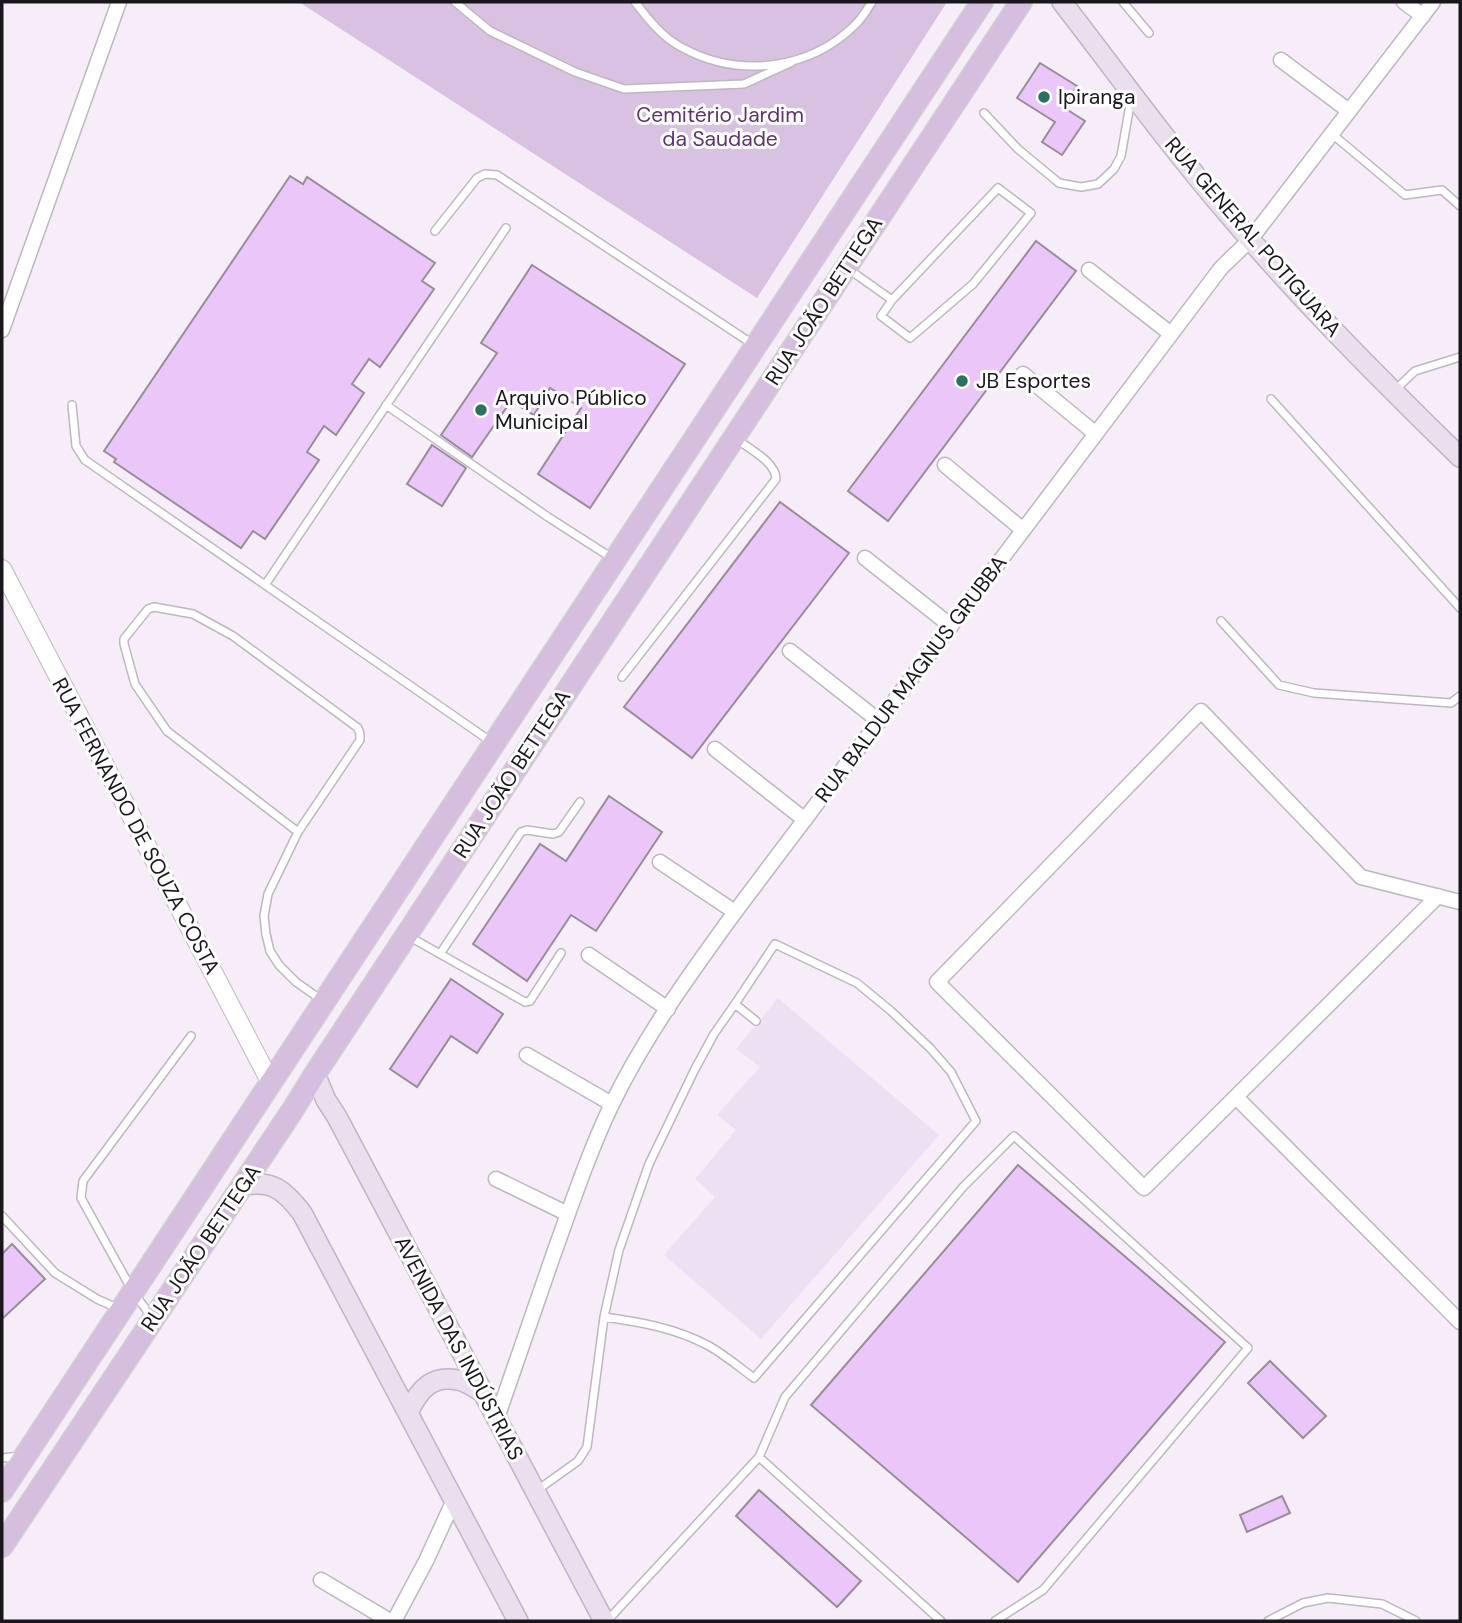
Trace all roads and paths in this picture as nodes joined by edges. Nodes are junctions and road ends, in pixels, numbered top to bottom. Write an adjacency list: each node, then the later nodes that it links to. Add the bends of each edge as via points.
1 (119, 2): 26 (street)
2 (455, 2): 14 (lane, via 490,32 575,72 624,89 744,84)
3 (635, 2): 14 (lane, via 650,22 680,47 715,62 754,67)
4 (873, 2): 14 (lane, via 857,23 827,47)
5 (982, 2): 28 (main road, RUA JOÃO BETTEGA)
6 (1021, 2): 23 (main road, RUA JOÃO BETTEGA)
7 (1062, 2): 15 (main road, RUA GENERAL POTIGUARA)
8 (1123, 2): 12 (lane)
9 (1404, 2): 11 (street)
10 (1433, 2): 11 (street, RUA BALDUR MAGNUS GRUBBA)
11 (1423, 16): 16 (street, RUA BALDUR MAGNUS GRUBBA)
12 (1149, 33)
13 (1281, 60): 16 (street)
14 (792, 62)
15 (1132, 93): 17 (lane, via 1121,156 1114,169 1098,184 1081,187 1059,183); 22 (main road, RUA GENERAL POTIGUARA)
16 (1349, 111): 18 (street, RUA BALDUR MAGNUS GRUBBA)
17 (984, 113)
18 (1331, 134): 19 (lane, via 1405,195 1442,190); 22 (street, RUA BALDUR MAGNUS GRUBBA)
19 (1460, 206)
20 (506, 228): 34 (lane)
21 (435, 231): 28 (lane, via 477,178 497,175)
22 (1250, 240): 27 (street, RUA BALDUR MAGNUS GRUBBA, via 1221,268); 31 (main road, RUA GENERAL POTIGUARA)
23 (846, 268): 25 (lane); 36 (main road, RUA JOÃO BETTEGA)
24 (1089, 270): 27 (street)
25 (892, 300): 25 (lane, via 881,316 910,338 973,284 1031,213 998,188)
26 (2, 330)
27 (1171, 334): 35 (street, RUA BALDUR MAGNUS GRUBBA)
28 (755, 346): 39 (main road, RUA JOÃO BETTEGA)
29 (1460, 357): 31 (lane, via 1415,371)
30 (1023, 374): 35 (street)
31 (1393, 392): 37 (main road, RUA GENERAL POTIGUARA)
32 (1271, 399): 48 (lane)
33 (72, 405): 47 (lane, via 76,446 85,460)
34 (386, 405): 45 (lane); 47 (lane)
35 (1096, 435): 42 (street, RUA BALDUR MAGNUS GRUBBA)
36 (734, 438): 40 (main road, RUA JOÃO BETTEGA); 52 (lane, via 771,464 776,479)
37 (1460, 457)
38 (946, 465): 42 (street)
39 (661, 489): 40 (main road); 41 (main road, RUA JOÃO BETTEGA)
40 (688, 506): 43 (main road, RUA JOÃO BETTEGA)
41 (640, 521): 43 (main road); 45 (main road, RUA JOÃO BETTEGA)
42 (1023, 530): 50 (street, RUA BALDUR MAGNUS GRUBBA)
43 (668, 538): 64 (main road, RUA JOÃO BETTEGA)
44 (865, 558): 50 (street)
45 (615, 559): 55 (main road, RUA JOÃO BETTEGA)
46 (2, 569): 76 (street, RUA FERNANDO DE SOUZA COSTA)
47 (265, 585): 55 (lane)
48 (1460, 608)
49 (1221, 621): 53 (lane, via 1279,685 1314,693 1451,703)
50 (951, 626): 54 (street, RUA BALDUR MAGNUS GRUBBA)
51 (790, 651): 54 (street)
52 (622, 677)
53 (1460, 695)
54 (879, 721): 58 (street, RUA BALDUR MAGNUS GRUBBA)
55 (493, 744): 68 (main road, RUA JOÃO BETTEGA)
56 (715, 750): 58 (street)
57 (580, 802): 66 (lane, via 559,832 521,832)
58 (805, 820): 63 (street, RUA BALDUR MAGNUS GRUBBA)
59 (298, 832): 59 (lane, via 167,731 135,684 124,639 148,609 193,614 233,636 358,728 360,740); 68 (lane, via 268,894 266,934 279,965)
60 (660, 862): 63 (street)
61 (1437, 896): 62 (street); 77 (street); 77 (street, via 1361,877 1201,712 937,982 1144,1188)
62 (1460, 902)
63 (735, 912): 70 (street, RUA BALDUR MAGNUS GRUBBA)
64 (406, 935): 66 (lane); 71 (main road, RUA JOÃO BETTEGA)
65 (561, 953): 66 (lane, via 528,1002)
66 (440, 954)
67 (589, 954): 70 (street)
68 (324, 1002): 71 (main road); 76 (main road, RUA JOÃO BETTEGA)
69 (735, 1004): 72 (lane); 84 (lane, via 695,1069 649,1164 619,1250); 84 (lane, via 775,944 857,983 909,1027 951,1072 976,1121 754,1378 681,1333)
70 (668, 1009): 78 (street, RUA BALDUR MAGNUS GRUBBA)
71 (350, 1021): 75 (main road, RUA JOÃO BETTEGA)
72 (756, 1021)
73 (191, 1035): 83 (lane, via 83,1181 81,1198)
74 (527, 1055): 78 (street)
75 (315, 1074): 80 (main road, RUA JOÃO BETTEGA); 87 (main road, AVENIDA DAS INDÚSTRIAS)
76 (271, 1083): 83 (main road, RUA JOÃO BETTEGA)
77 (1236, 1097): 85 (street)
78 (612, 1104): 81 (street, RUA BALDUR MAGNUS GRUBBA)
79 (496, 1180): 81 (street)
80 (241, 1186): 86 (main road, RUA JOÃO BETTEGA); 88 (main road, via 274,1186 302,1213)
81 (568, 1214): 89 (street, RUA BALDUR MAGNUS GRUBBA)
82 (2, 1216): 83 (lane, via 55,1273 97,1299)
83 (127, 1301): 86 (main road); 90 (main road, RUA JOÃO BETTEGA)
84 (604, 1317): 94 (lane, via 587,1447 578,1461)
85 (1460, 1322)
86 (150, 1324): 96 (main road, RUA JOÃO BETTEGA)
87 (482, 1392): 88 (main road, via 462,1381 433,1382 414,1399); 89 (main road, AVENIDA DAS INDÚSTRIAS)
88 (408, 1413): 95 (main road)
89 (497, 1418): 94 (main road, AVENIDA DAS INDÚSTRIAS)
90 (25, 1456): 92 (lane); 93 (main road, RUA JOÃO BETTEGA)
91 (759, 1457): 100 (lane); 101 (lane); 102 (lane, via 785,1397 963,1187 1014,1136 1248,1348 1043,1590)
92 (2, 1458)
93 (2, 1491)
94 (536, 1492): 100 (main road, AVENIDA DAS INDÚSTRIAS)
95 (454, 1500): 98 (street); 99 (main road)
96 (2, 1546)
97 (320, 1580): 98 (street)
98 (392, 1621)
99 (518, 1621)
100 (605, 1621)
101 (941, 1621)
102 (995, 1621)
103 (1268, 1621): 104 (lane, via 1303,1603 1328,1598 1382,1604)
104 (1416, 1621)

